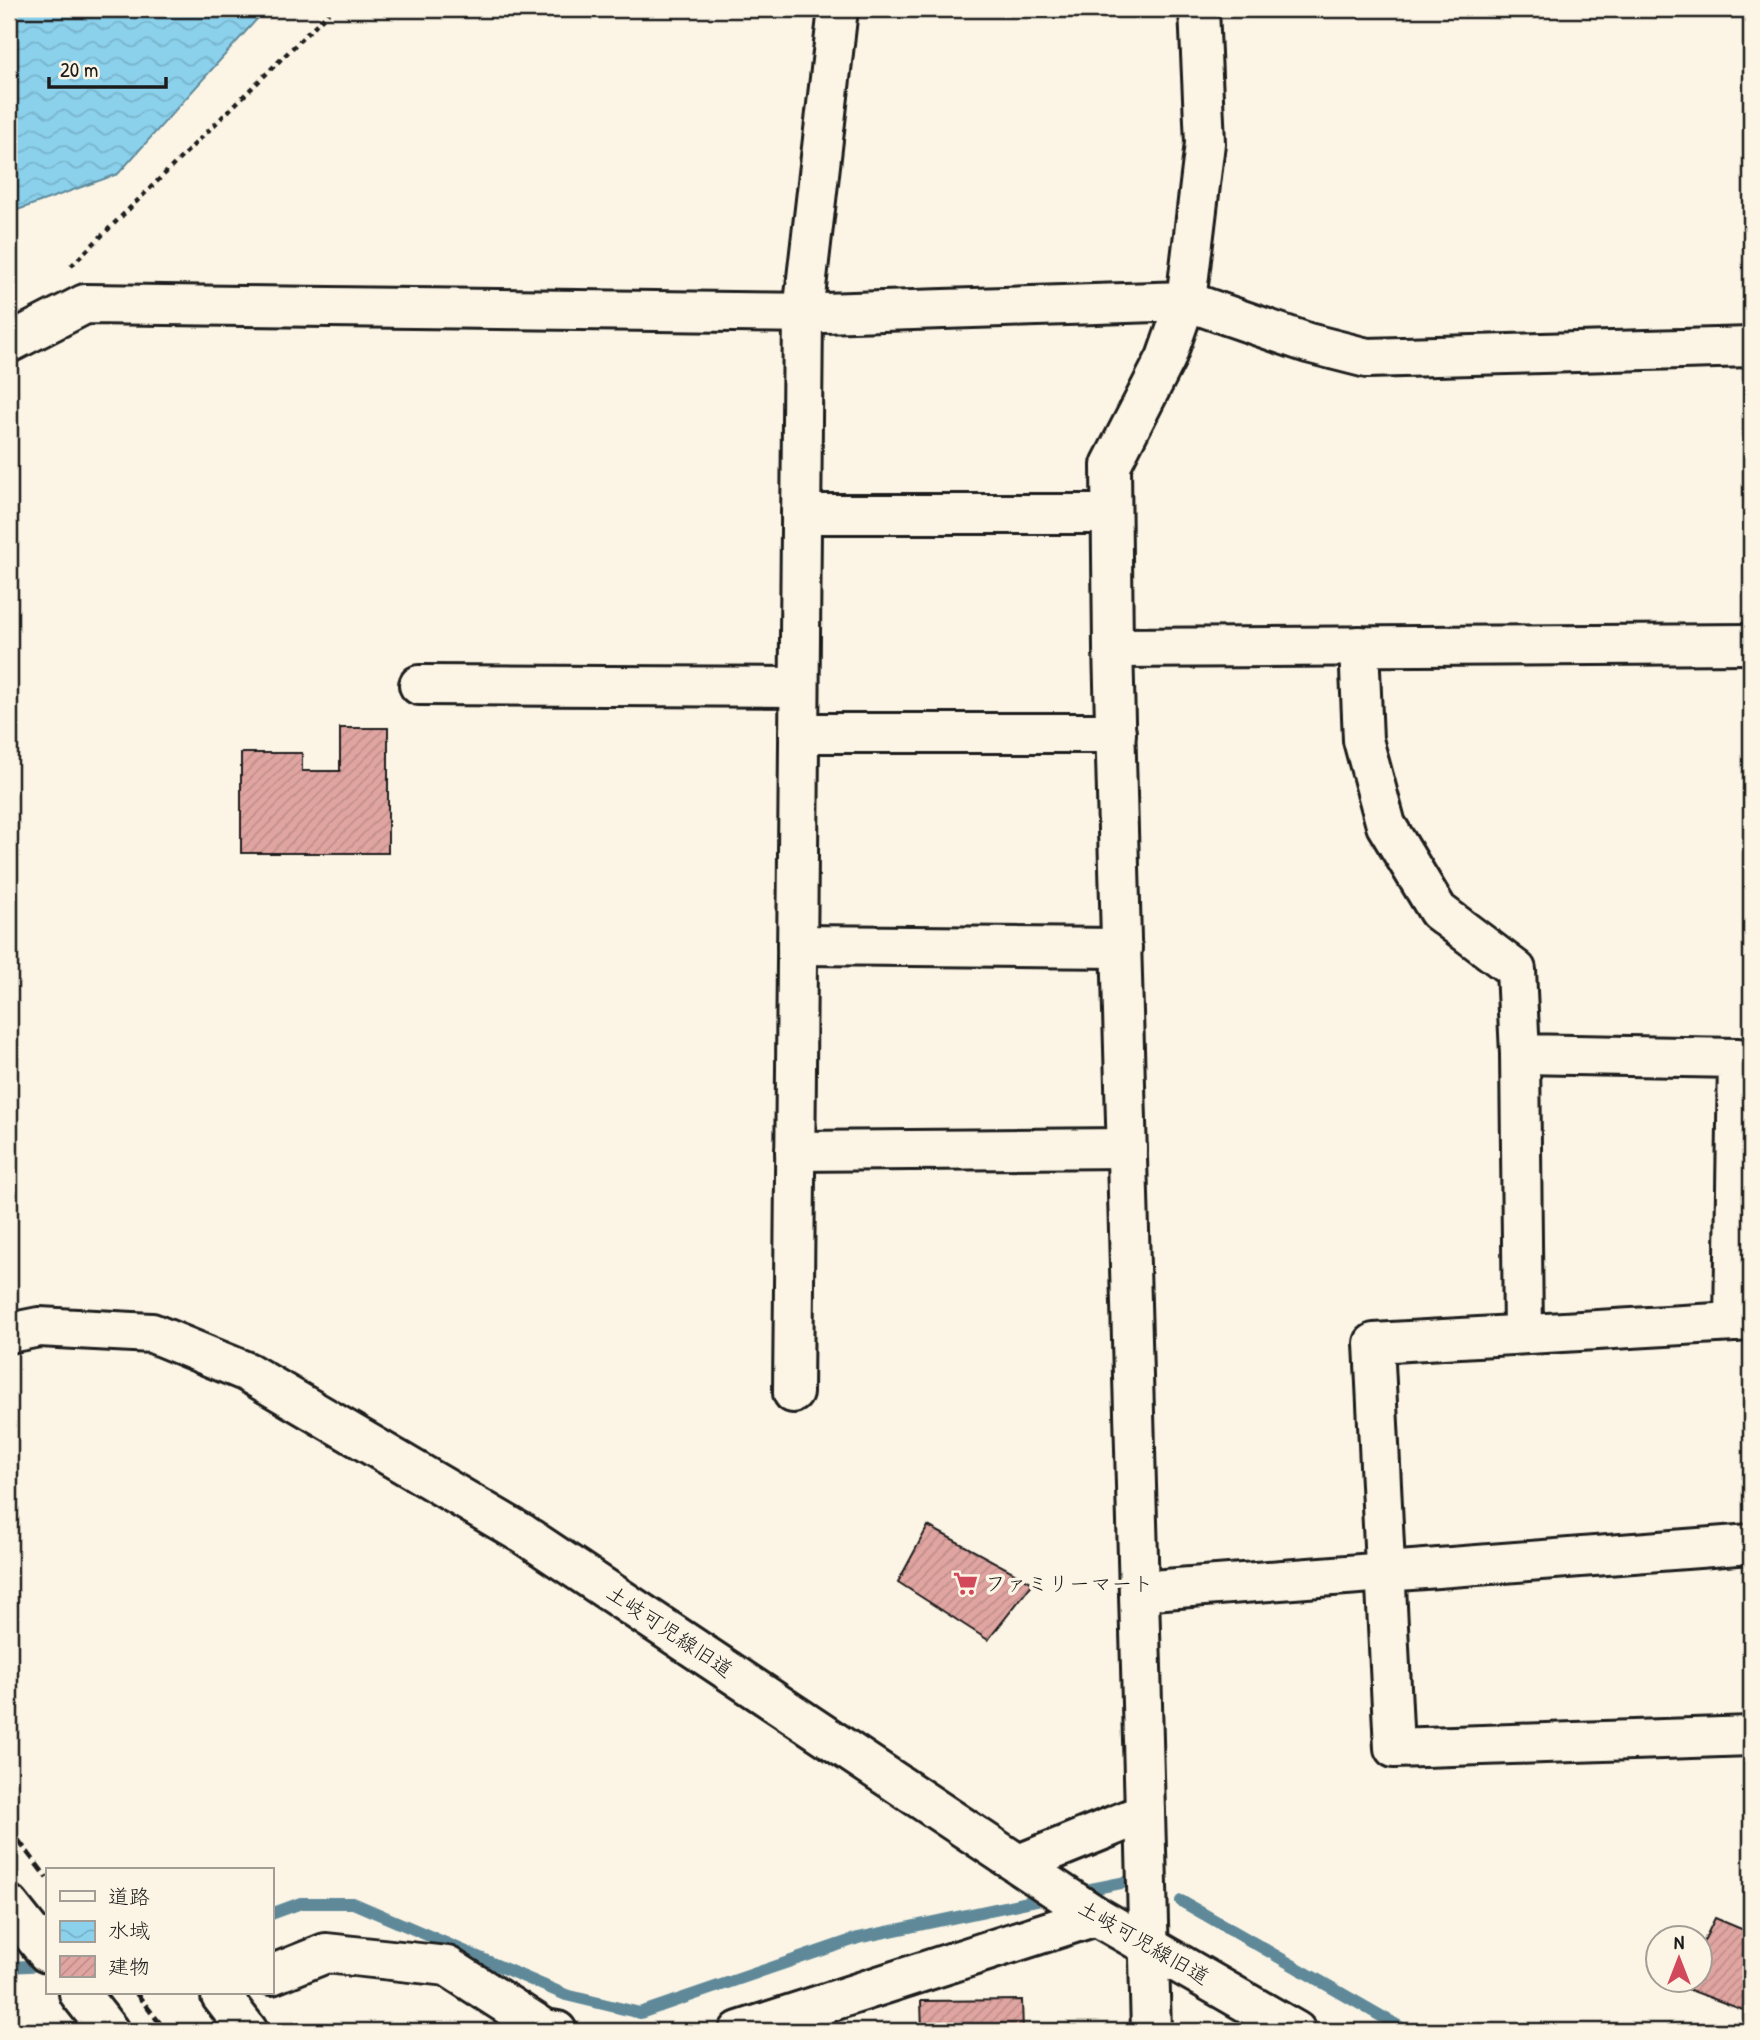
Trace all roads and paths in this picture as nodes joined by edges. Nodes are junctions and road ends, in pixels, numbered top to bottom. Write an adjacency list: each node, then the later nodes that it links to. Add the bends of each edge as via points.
1 (332, 9): 4 (path)
2 (838, 9): 6 (street)
3 (1199, 9): 5 (street, via 1205,143)
4 (62, 274)
5 (1186, 301): 6 (street); 8 (street, via 1367,358); 10 (street, via 1166,358 1111,465)
6 (803, 313): 7 (street, via 85,304); 9 (street)
7 (9, 343)
8 (1751, 347)
9 (801, 514): 10 (street); 15 (street)
10 (1111, 514): 13 (street)
11 (1751, 644): 12 (street)
12 (1359, 646): 13 (street); 20 (street, via 1363,740 1386,825 1438,911 1516,970)
13 (1113, 648): 17 (street)
14 (419, 685): 15 (street)
15 (799, 687): 16 (street)
16 (799, 733): 17 (street); 18 (street)
17 (1116, 733): 19 (street)
18 (797, 945): 19 (street); 22 (street)
19 (1122, 948): 21 (street)
20 (1520, 1054): 23 (street, via 1738,1058); 25 (street)
21 (1127, 1148): 22 (street); 29 (street)
22 (795, 1151): 26 (street)
23 (1743, 1322): 25 (street)
24 (9, 1333): 32 (street, 土岐可児線旧道, via 40,1327 152,1333 247,1372 523,1534)
25 (1523, 1334): 28 (street, via 1374,1342)
26 (793, 1393)
27 (1751, 1544): 28 (street)
28 (1386, 1572): 29 (street); 30 (street, via 1394,1748)
29 (1139, 1591): 31 (street)
30 (1751, 1736)
31 (1145, 1814): 32 (street); 35 (street)
32 (1028, 1870): 34 (street, 土岐可児線旧道)
33 (9, 1905): 36 (street)
34 (1096, 1916): 35 (street, 土岐可児線旧道); 43 (street)
35 (1149, 1944): 44 (street); 45 (street, 土岐可児線旧道)
36 (42, 1947)
37 (273, 1974): 42 (street, via 326,1953 447,1966 545,2029)
38 (80, 1994): 40 (street)
39 (225, 1994): 41 (street, via 220,1996)
40 (109, 2031)
41 (248, 2031)
42 (557, 2031)
43 (739, 2031)
44 (1151, 2031)
45 (1296, 2031)

